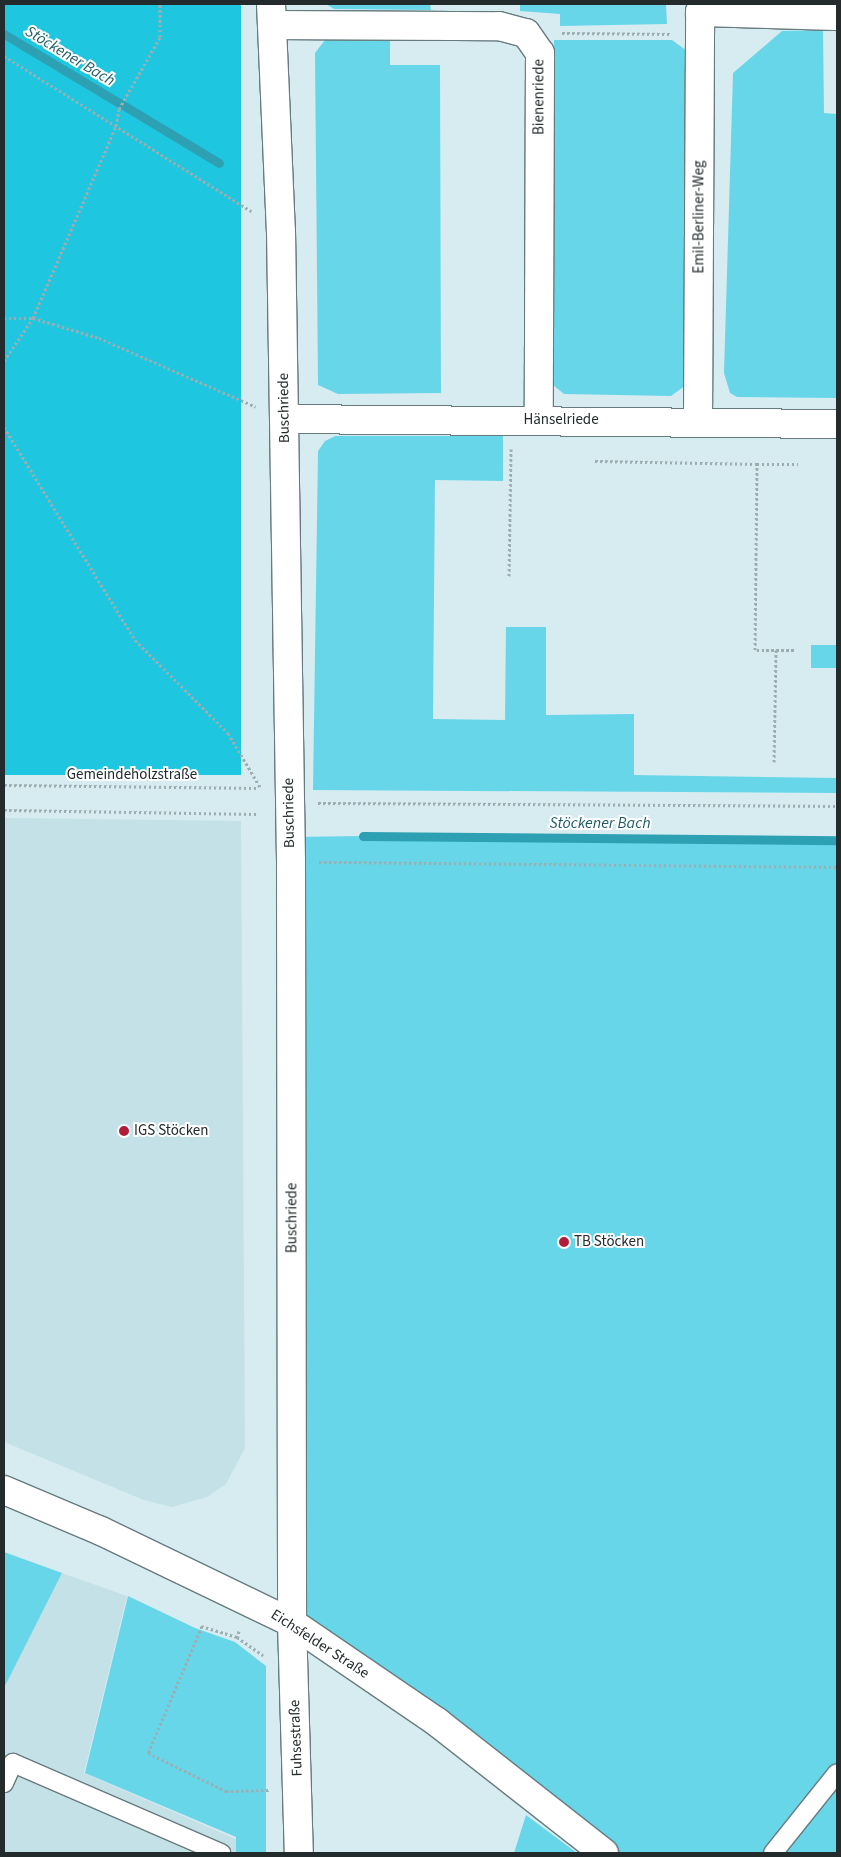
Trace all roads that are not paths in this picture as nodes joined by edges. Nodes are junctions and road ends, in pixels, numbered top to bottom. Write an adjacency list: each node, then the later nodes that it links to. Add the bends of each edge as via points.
1 (272, 14): 3 (street, Buschriede, via 281,231); 4 (street, Bienenriede, via 499,26 526,33 540,53)
2 (837, 16): 5 (street, Emil-Berliner-Weg, via 700,24)
3 (284, 420): 4 (street, Hänselriede); 8 (street, Buschriede, via 291,861)
4 (539, 420): 5 (street, Hänselriede)
5 (698, 422): 6 (street, Hänselriede)
6 (837, 424)
7 (4, 1490): 8 (street, Eichsfelder Straße, via 101,1531)
8 (292, 1623): 12 (street, Fuhsestraße); 13 (street, Eichsfelder Straße, via 437,1722)
9 (837, 1773): 14 (lane)
10 (4, 1783): 11 (lane, via 13,1762)
11 (221, 1853)
12 (299, 1853)
13 (604, 1853)
14 (773, 1853)

